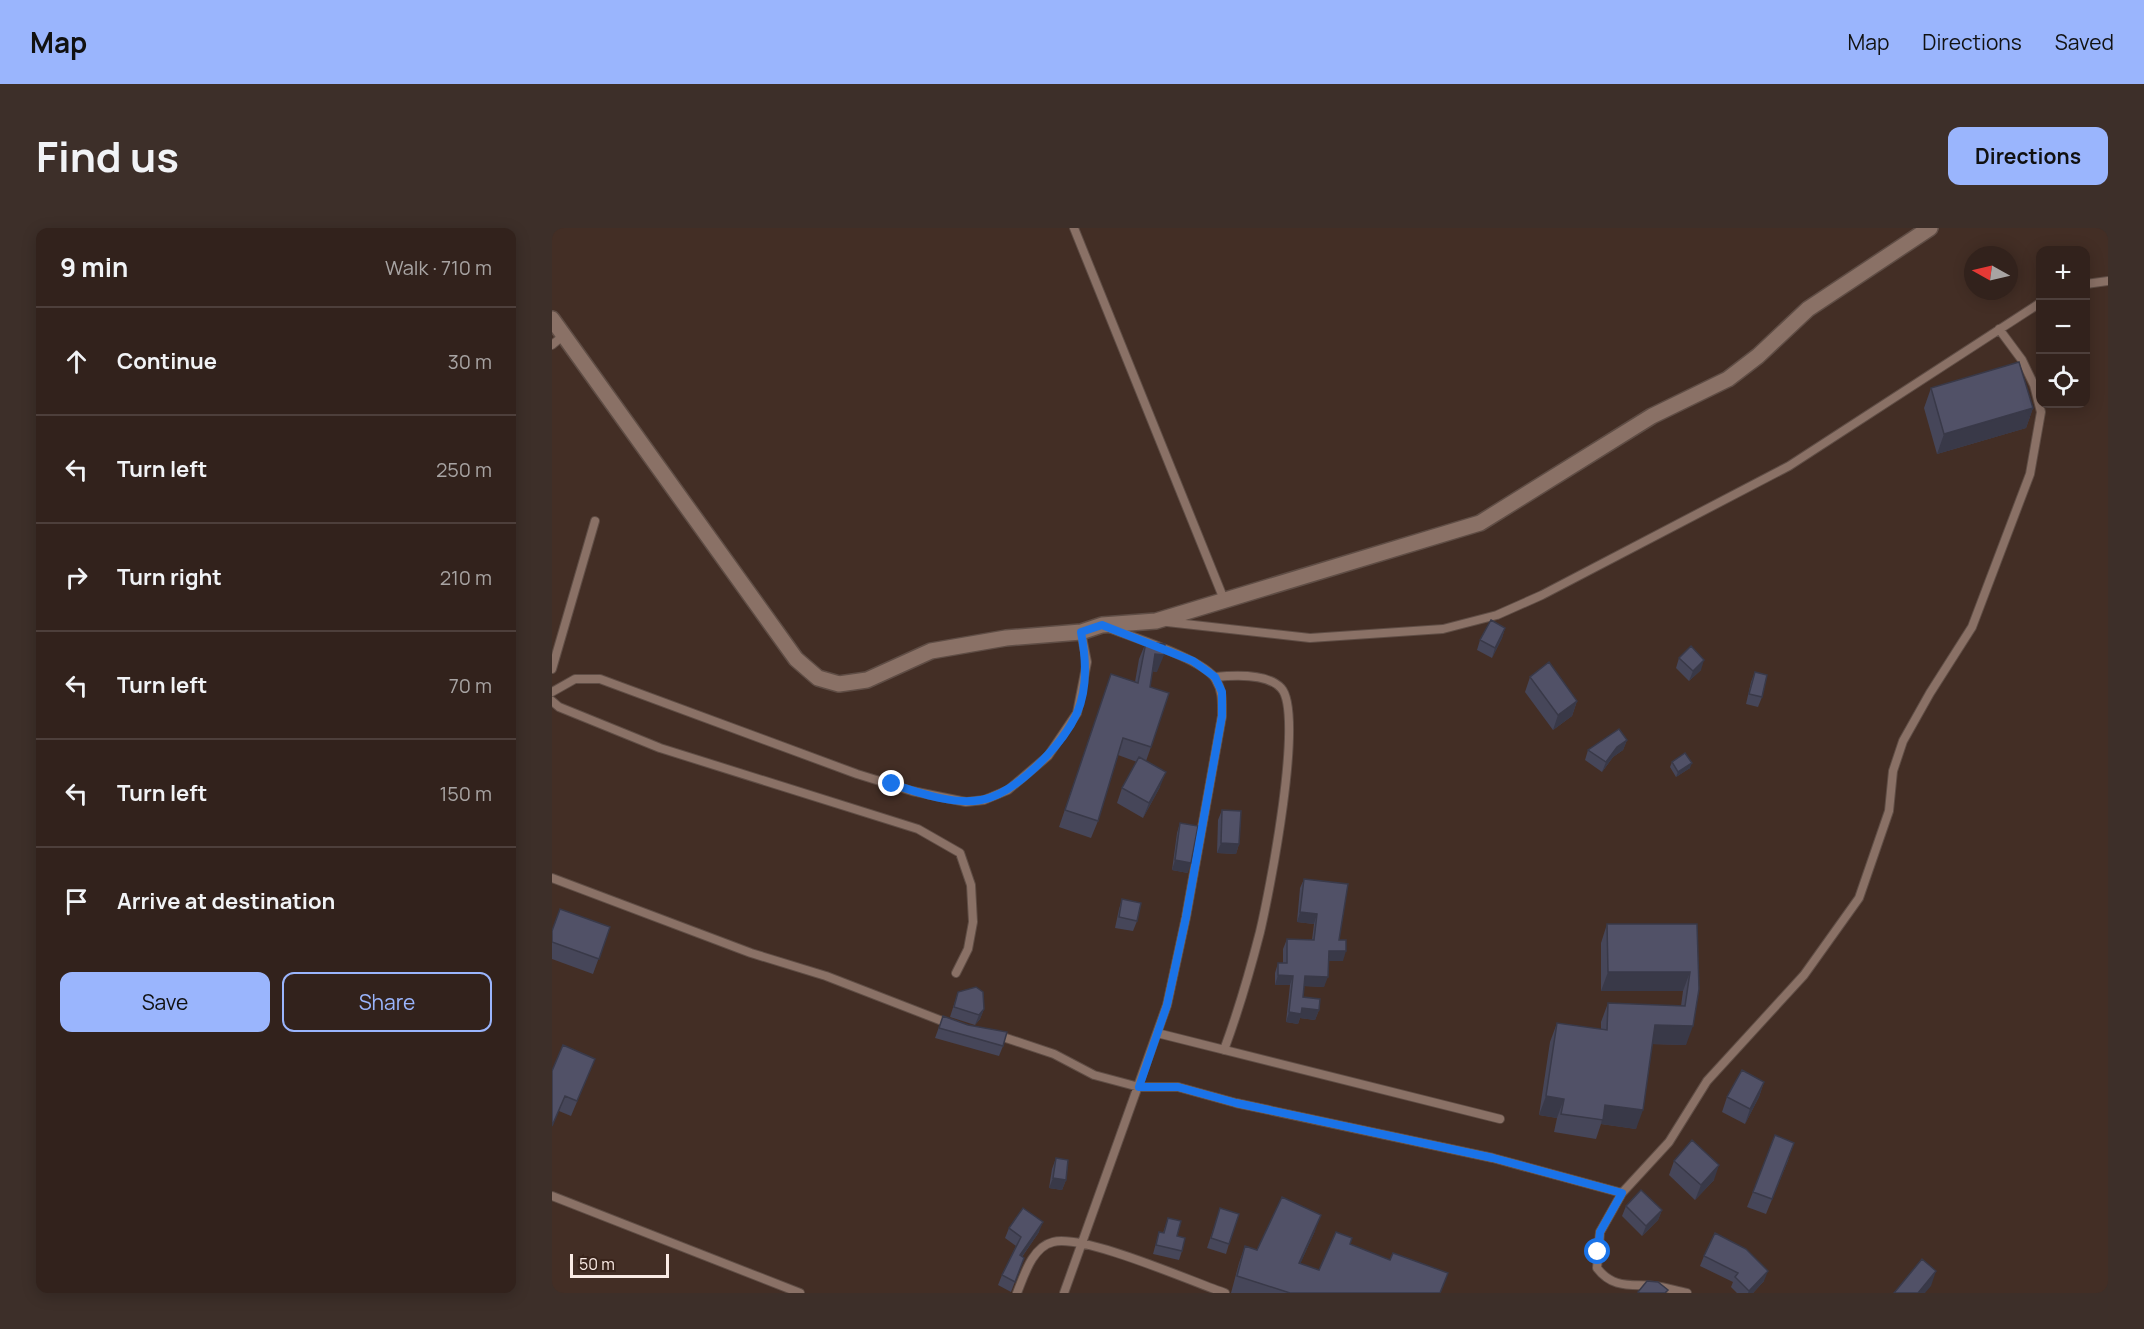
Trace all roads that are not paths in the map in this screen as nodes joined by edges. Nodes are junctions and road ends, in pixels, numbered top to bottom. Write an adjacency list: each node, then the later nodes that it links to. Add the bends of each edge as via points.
1 (1074, 228): 11 (lane)
2 (1930, 228): 11 (street, via 1808,309 1728,379 1652,416 1480,523)
3 (2108, 281): 4 (lane)
4 (2090, 283)
5 (2036, 306): 7 (lane)
6 (552, 319): 8 (street)
7 (1999, 329): 12 (lane, via 1789,466 1497,615 1443,629 1310,638); 27 (lane, via 2030,377 2041,412 2030,474 1972,627 1904,741 1893,771 1887,820 1859,898 1804,975 1707,1081 1668,1142)
8 (564, 335): 9 (lane); 14 (street, via 796,659 818,678 839,684 867,680 931,651 1006,638)
9 (552, 345)
10 (595, 521): 15 (lane)
11 (1225, 602): 12 (street)
12 (1156, 621): 13 (street)
13 (1102, 625): 14 (street); 16 (lane, via 1193,661)
14 (1081, 632): 17 (lane, via 1087,662 1077,713 1048,756 1008,790 984,800 966,802 912,791 857,774 600,679 575,679)
15 (552, 669)
16 (1215, 677): 23 (lane, via 1222,692 1222,716 1186,917); 24 (lane, via 1268,680 1281,687 1290,712 1286,779 1268,894)
17 (552, 692)
18 (552, 701): 20 (lane, via 660,748 918,829 960,853 971,885 973,922 968,950)
19 (552, 878): 21 (lane)
20 (956, 973)
21 (955, 1025)
22 (985, 1032): 25 (lane, via 1054,1054 1094,1075)
23 (1158, 1033): 24 (lane); 25 (lane)
24 (1224, 1050): 26 (lane)
25 (1139, 1087): 27 (lane, via 1178,1087 1493,1158); 29 (lane)
26 (1500, 1119)
27 (1622, 1193): 34 (lane, via 1600,1232 1598,1268 1616,1284 1656,1286)
28 (552, 1196): 30 (lane)
29 (1084, 1242): 31 (lane, via 1052,1242 1035,1254); 32 (lane); 33 (lane)
30 (800, 1293)
31 (1017, 1293)
32 (1064, 1293)
33 (1225, 1293)
34 (1687, 1293)

